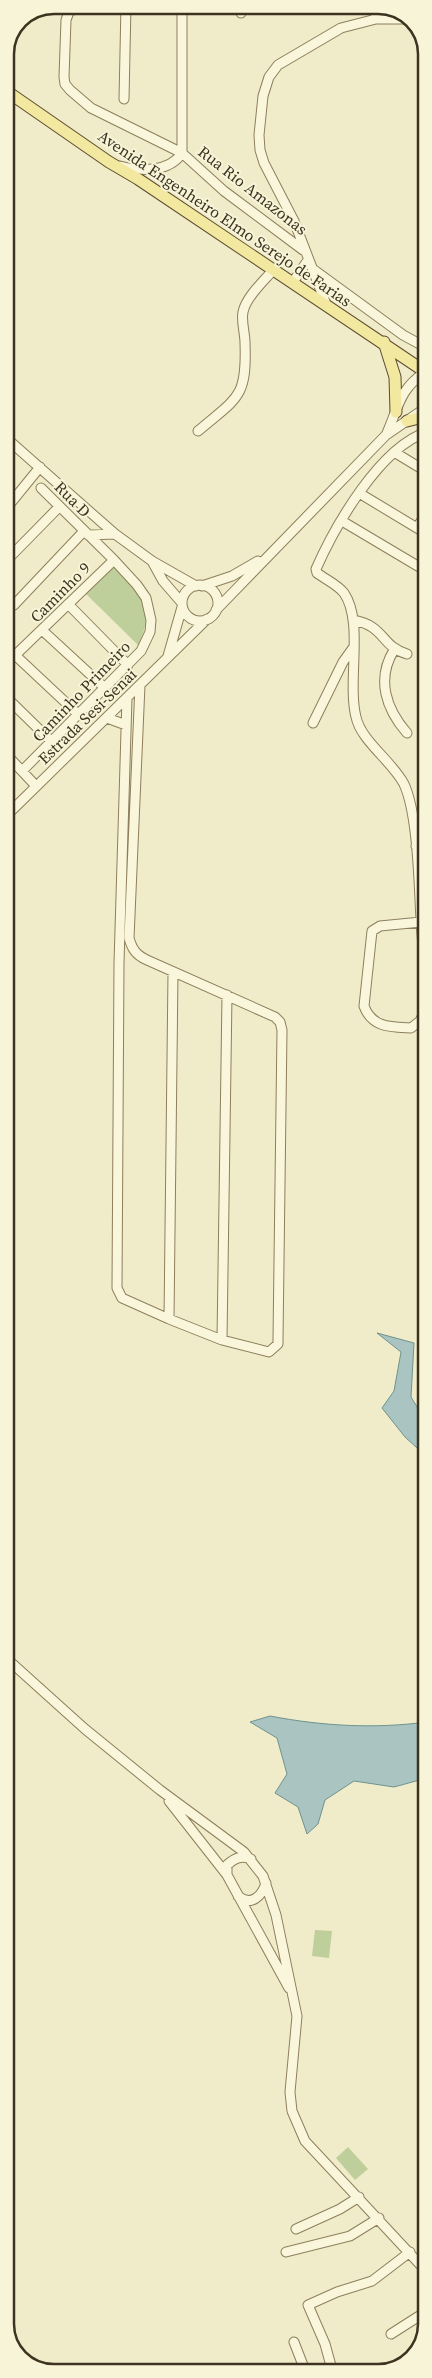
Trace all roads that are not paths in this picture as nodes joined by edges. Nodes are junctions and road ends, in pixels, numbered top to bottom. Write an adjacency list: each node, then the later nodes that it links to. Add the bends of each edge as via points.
1 (68, 14): 9 (street, via 64,76 67,87 97,112)
2 (126, 14): 8 (street)
3 (182, 14): 9 (street, Rua Rio Amazonas)
4 (376, 14): 5 (street)
5 (376, 19): 6 (street, Rua Rio Amazonas); 11 (street, Rua Rio Amazonas, via 349,24 333,32 278,65 269,78 260,115 260,150 294,221)
6 (398, 19)
7 (14, 96): 10 (main road, Avenida Engenheiro Elmo Serejo de Farias)
8 (124, 99)
9 (182, 153): 10 (street, via 175,161 159,168 138,169); 11 (street, Rua Rio Amazonas, via 224,191)
10 (113, 164): 13 (main road, Avenida Engenheiro Elmo Serejo de Farias)
11 (303, 250): 12 (street, Rua Rio Amazonas)
12 (308, 260): 14 (street, Rua Rio Amazonas); 15 (street)
13 (274, 269): 15 (main road, Avenida Engenheiro Elmo Serejo de Farias); 25 (street, via 246,303 243,313 246,372 243,388 234,401)
14 (313, 270): 16 (street, Rua Rio Amazonas); 18 (street)
15 (293, 282): 16 (main road, Avenida Engenheiro Elmo Serejo de Farias)
16 (326, 304): 17 (main road, Avenida Engenheiro Elmo Serejo de Farias)
17 (384, 342): 19 (main road, Avenida Engenheiro Elmo Serejo de Farias); 21 (main road, via 395,377)
18 (418, 343)
19 (418, 366)
20 (418, 378): 21 (street, via 403,392)
21 (396, 412): 26 (street)
22 (418, 413): 24 (street)
23 (418, 418): 24 (main road)
24 (407, 421): 26 (street)
25 (198, 431)
26 (386, 435): 41 (street)
27 (418, 435): 29 (street)
28 (14, 447): 30 (street)
29 (394, 452): 31 (street); 33 (street)
30 (40, 467): 34 (street); 39 (street)
31 (418, 467)
32 (41, 488): 35 (street, Rua D)
33 (359, 493): 36 (street); 37 (street)
34 (14, 499)
35 (59, 506): 38 (street, Rua D); 40 (street)
36 (342, 521): 44 (street); 51 (street, via 316,571 343,591)
37 (417, 528)
38 (86, 533): 39 (street); 42 (street, Caminho Primeiro); 46 (street)
39 (115, 534): 43 (street)
40 (14, 553)
41 (267, 555): 45 (street, via 232,576); 49 (street)
42 (114, 560): 47 (street, Caminho 9); 58 (street, Caminho Primeiro, via 146,598 150,614 147,642)
43 (152, 561): 45 (street); 48 (street)
44 (418, 566)
45 (199, 586): 48 (street, via 188,590); 49 (street, via 207,587 215,594)
46 (14, 601)
47 (68, 604): 52 (street, Caminho 9); 58 (street)
48 (182, 605): 50 (street, via 191,619); 57 (street, Estrada Sesi-Senai)
49 (216, 610): 50 (street)
50 (206, 619): 57 (street, Estrada Sesi-Senai)
51 (353, 620): 53 (street); 54 (street, via 376,628)
52 (42, 630): 56 (street, Caminho 9); 60 (street)
53 (353, 647): 65 (street); 73 (street, via 353,705 357,722 404,786)
54 (394, 650): 55 (street); 67 (street, via 386,671 387,702)
55 (407, 654)
56 (15, 655): 63 (street)
57 (168, 657): 59 (street, Estrada Sesi-Senai)
58 (128, 665): 60 (street, Caminho Primeiro)
59 (140, 685): 61 (street, Estrada Sesi-Senai); 77 (street, via 129,938)
60 (105, 688): 63 (street, Caminho Primeiro)
61 (127, 698): 64 (street, Estrada Sesi-Senai); 66 (street)
62 (14, 705): 68 (street)
63 (79, 715): 68 (street, Caminho Primeiro)
64 (107, 718): 66 (street); 71 (street, Estrada Sesi-Senai)
65 (313, 723)
66 (126, 725): 76 (street)
67 (407, 733)
68 (52, 742): 70 (street, Caminho Primeiro)
69 (14, 763): 70 (street)
70 (22, 771): 71 (street)
71 (36, 786): 72 (street, Estrada Sesi-Senai)
72 (14, 807)
73 (416, 846): 74 (street)
74 (418, 876)
75 (418, 922): 80 (street, via 380,926 372,930 364,999 366,1011 373,1021 388,1027 411,1028)
76 (119, 950): 77 (street); 81 (street, via 117,1288 122,1298)
77 (134, 952): 78 (street)
78 (173, 973): 79 (street); 81 (street)
79 (227, 995): 82 (street); 82 (street, via 278,1019 282,1030 278,1344 269,1352)
80 (418, 1023)
81 (169, 1319): 82 (street)
82 (222, 1340)
83 (14, 1665): 84 (street)
84 (160, 1790): 85 (street); 86 (street)
85 (251, 1859): 86 (street, via 238,1857 227,1865); 87 (street)
86 (227, 1875): 88 (street)
87 (266, 1883): 88 (street, via 261,1894 250,1901); 89 (street)
88 (238, 1896): 89 (street)
89 (294, 1997): 90 (street, via 297,2016 290,2092 292,2111 305,2140)
90 (359, 2197): 91 (street); 92 (street)
91 (379, 2218): 93 (street, via 350,2236); 94 (street)
92 (296, 2229)
93 (286, 2252)
94 (410, 2252): 95 (street); 100 (street, via 372,2281 308,2305)
95 (418, 2261)
96 (418, 2317): 97 (street)
97 (390, 2334)
98 (294, 2342): 99 (street)
99 (303, 2364)
100 (330, 2364)

